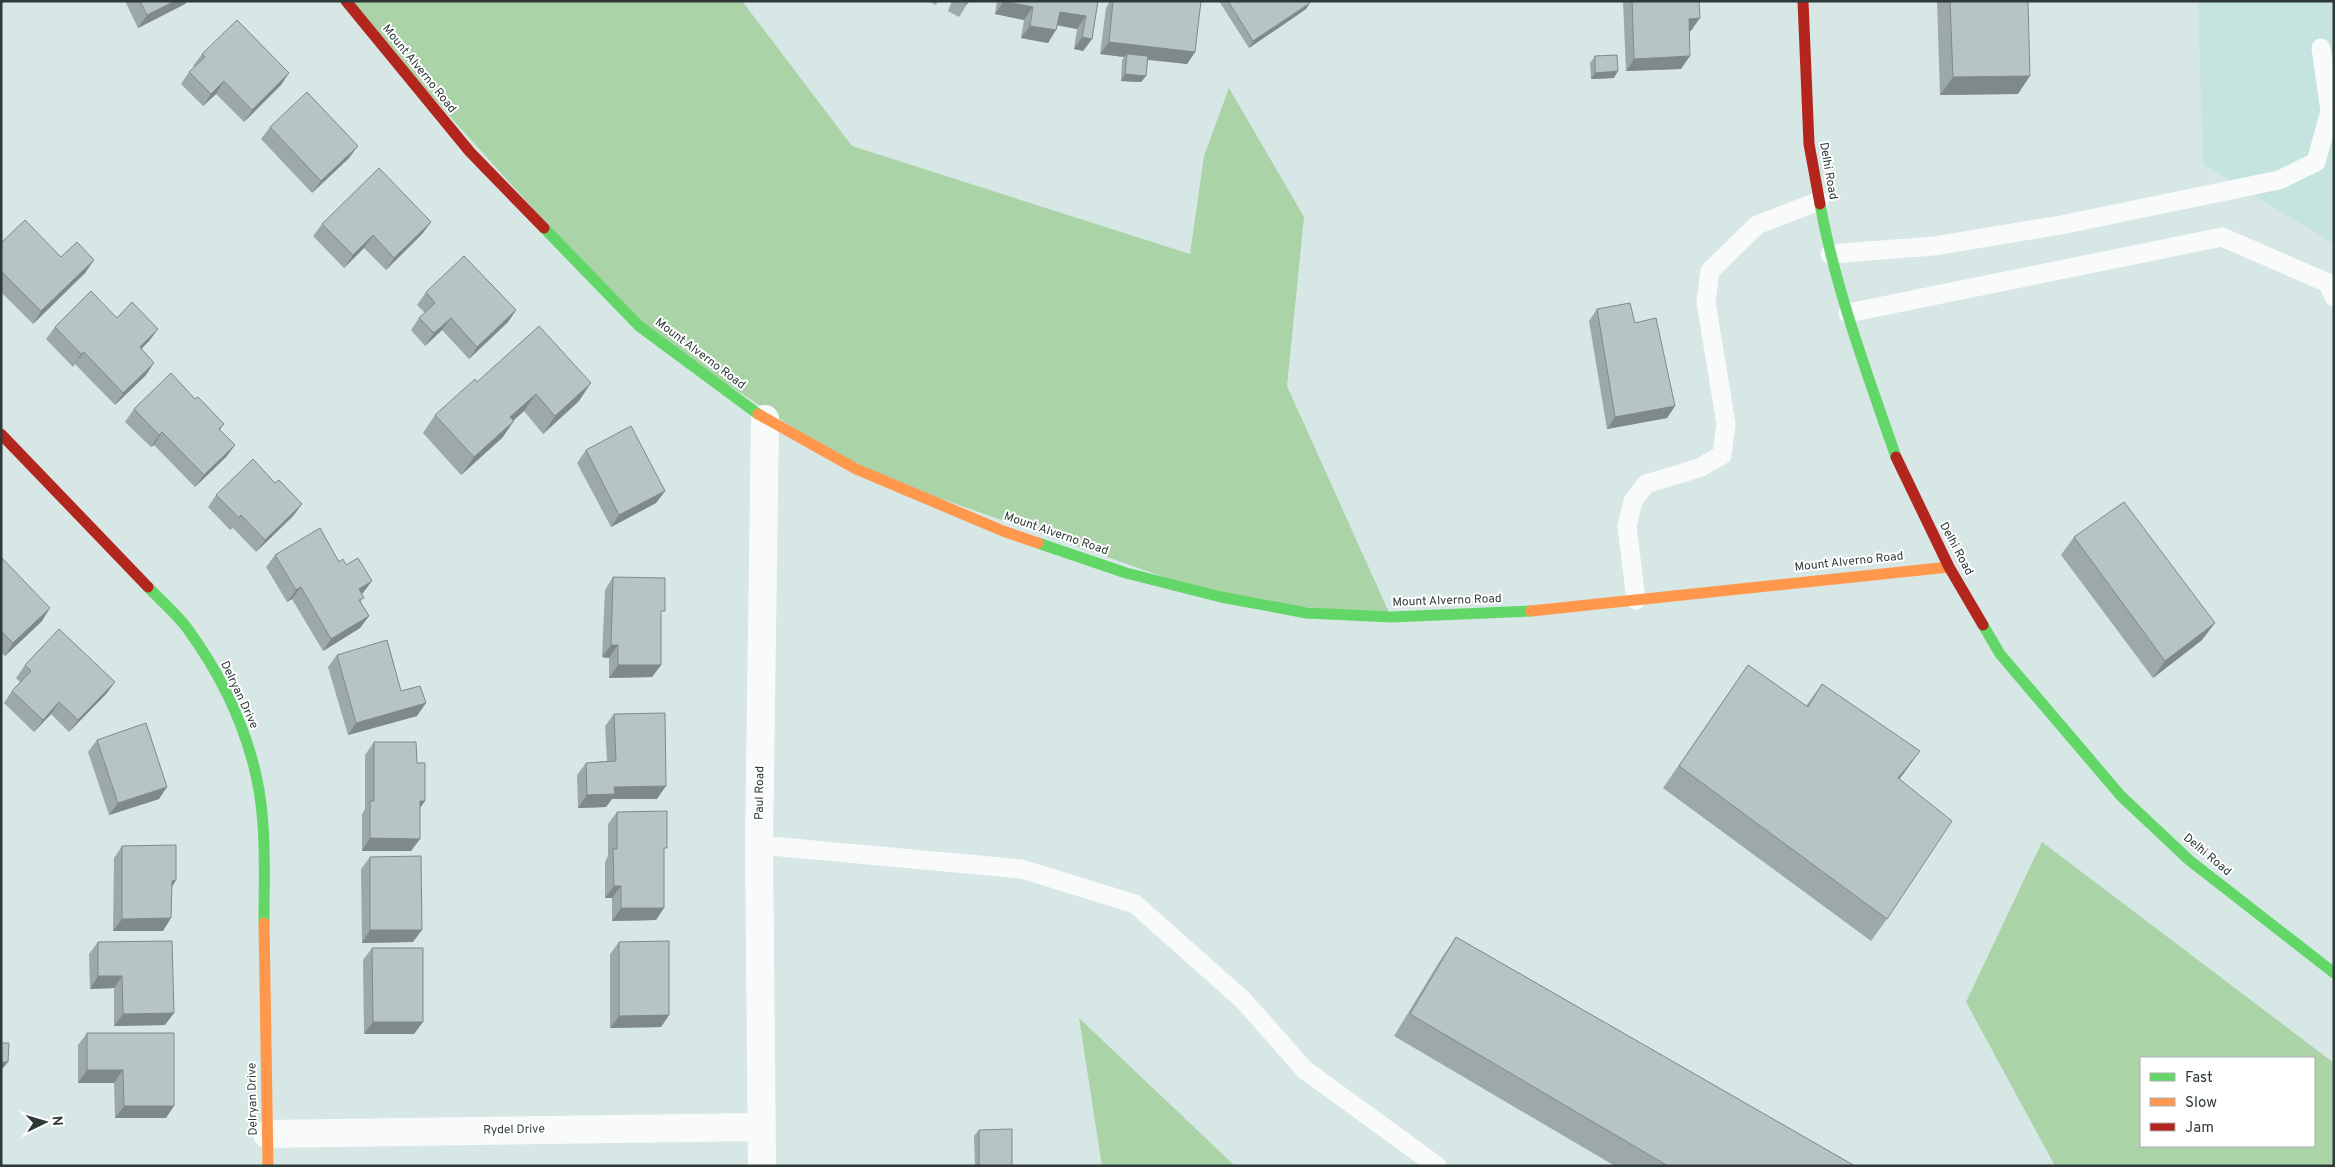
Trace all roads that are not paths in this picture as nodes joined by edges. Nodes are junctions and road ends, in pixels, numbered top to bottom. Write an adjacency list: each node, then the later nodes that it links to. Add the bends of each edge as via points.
1 (346, 1): 8 (street, Mount Alverno Road, via 470,152 639,326)
2 (1803, 1): 4 (street, Delhi Road, via 1809,144)
3 (2321, 48): 5 (lane, via 2330,111 2316,162 2279,180 2061,225 1934,246)
4 (1819, 201): 5 (street, Delhi Road); 11 (lane, via 1756,225 1710,272 1706,302 1726,424 1722,455 1699,468 1646,484 1632,501 1627,526)
5 (1830, 254): 7 (street, Delhi Road)
6 (2334, 297): 7 (lane, via 2328,283 2222,237)
7 (1848, 313): 10 (street, Delhi Road, via 1900,467)
8 (765, 420): 11 (street, Mount Alverno Road, via 856,469 1002,531 1126,573 1221,597 1307,613 1391,617 1520,612); 12 (street, Paul Road)
9 (1, 434): 15 (street, Delryan Drive, via 186,627 217,673 240,723 256,776 263,831)
10 (1949, 567): 11 (street, Mount Alverno Road); 13 (street, Delhi Road, via 2000,654 2121,796 2189,860)
11 (1636, 600)
12 (759, 845): 14 (street, Paul Road); 18 (lane, via 1022,869 1135,904 1243,1000 1305,1070)
13 (2334, 973)
14 (762, 1127): 15 (street, Rydel Drive); 17 (street, Paul Road)
15 (267, 1134): 16 (street, Delryan Drive)
16 (268, 1166)
17 (762, 1166)
18 (1437, 1166)

